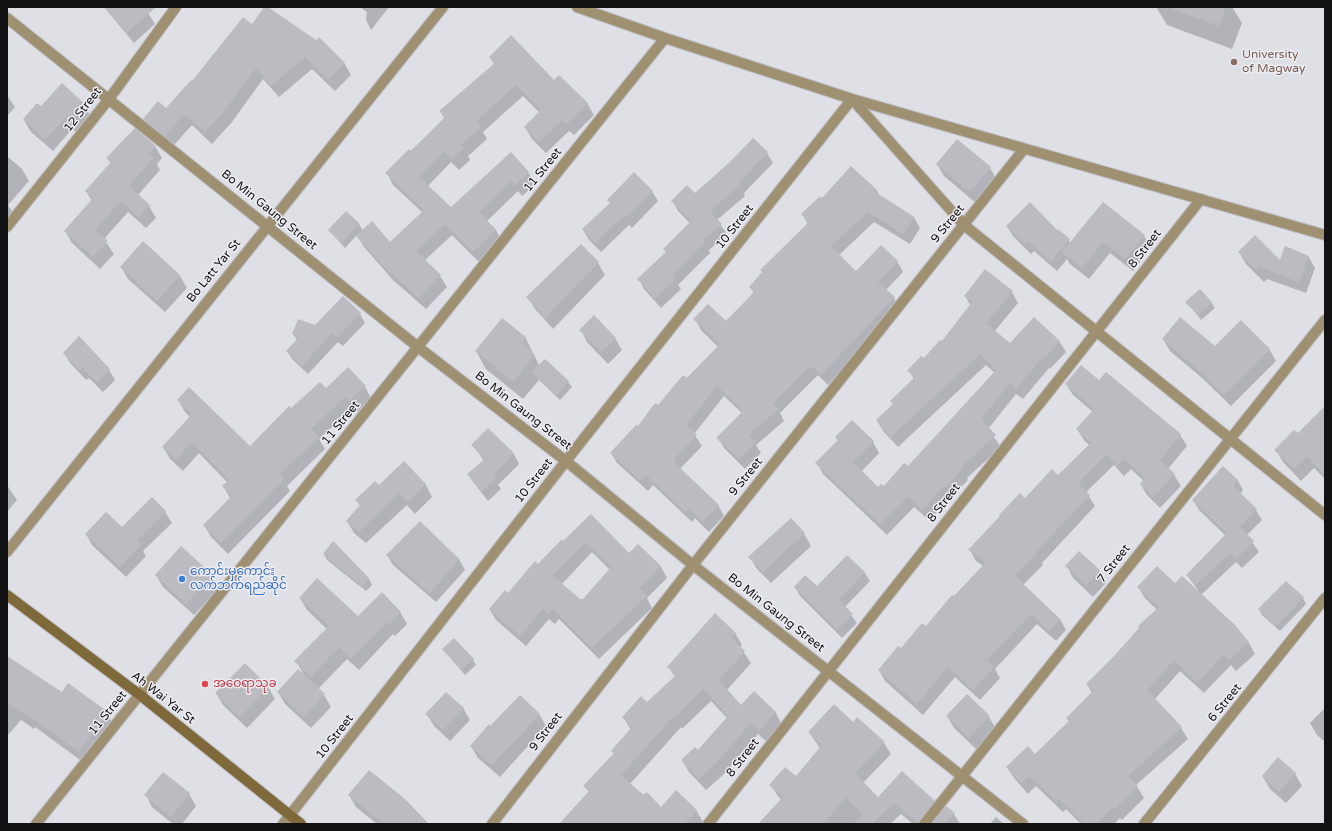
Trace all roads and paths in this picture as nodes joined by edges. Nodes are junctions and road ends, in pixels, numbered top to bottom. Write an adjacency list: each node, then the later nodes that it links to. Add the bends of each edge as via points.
1 (176, 7): 6 (street, 12 Street)
2 (443, 7): 10 (street, Bo Latt Yar St)
3 (577, 7): 5 (street)
4 (7, 18): 6 (street, Bo Min Gaung Street)
5 (666, 38): 7 (street); 16 (street, 11 Street)
6 (109, 99): 10 (street, Bo Min Gaung Street); 12 (street, 12 Street)
7 (852, 99): 8 (street); 11 (street); 18 (street, 10 Street)
8 (1024, 149): 9 (street); 11 (street, 9 Street)
9 (1201, 199): 13 (street); 15 (street, 8 Street)
10 (268, 225): 16 (street, Bo Min Gaung Street); 20 (street, Bo Latt Yar St)
11 (964, 225): 15 (street); 21 (street, 9 Street)
12 (7, 227)
13 (1325, 235)
14 (1325, 320): 17 (street, 7 Street)
15 (1096, 332): 17 (street); 24 (street, 8 Street)
16 (418, 347): 18 (street, Bo Min Gaung Street); 25 (street, 11 Street)
17 (1230, 439): 19 (street); 26 (street, 7 Street)
18 (566, 461): 21 (street, Bo Min Gaung Street); 27 (street, 10 Street)
19 (1325, 515)
20 (7, 552)
21 (693, 565): 24 (street, Bo Min Gaung Street); 31 (street, 9 Street)
22 (7, 595): 25 (street, Ah Wai Yar St)
23 (1325, 598): 35 (street, 6 Street)
24 (828, 671): 26 (street, Bo Min Gaung Street); 32 (street, 8 Street)
25 (140, 695): 27 (street, Ah Wai Yar St); 28 (street, 11 Street)
26 (962, 776): 33 (street, 7 Street); 34 (street, Bo Min Gaung Street)
27 (290, 816): 29 (street, 10 Street); 30 (street, Ah Wai Yar St)
28 (36, 824)
29 (283, 824)
30 (301, 824)
31 (492, 824)
32 (708, 824)
33 (924, 824)
34 (1023, 824)
35 (1144, 824)

